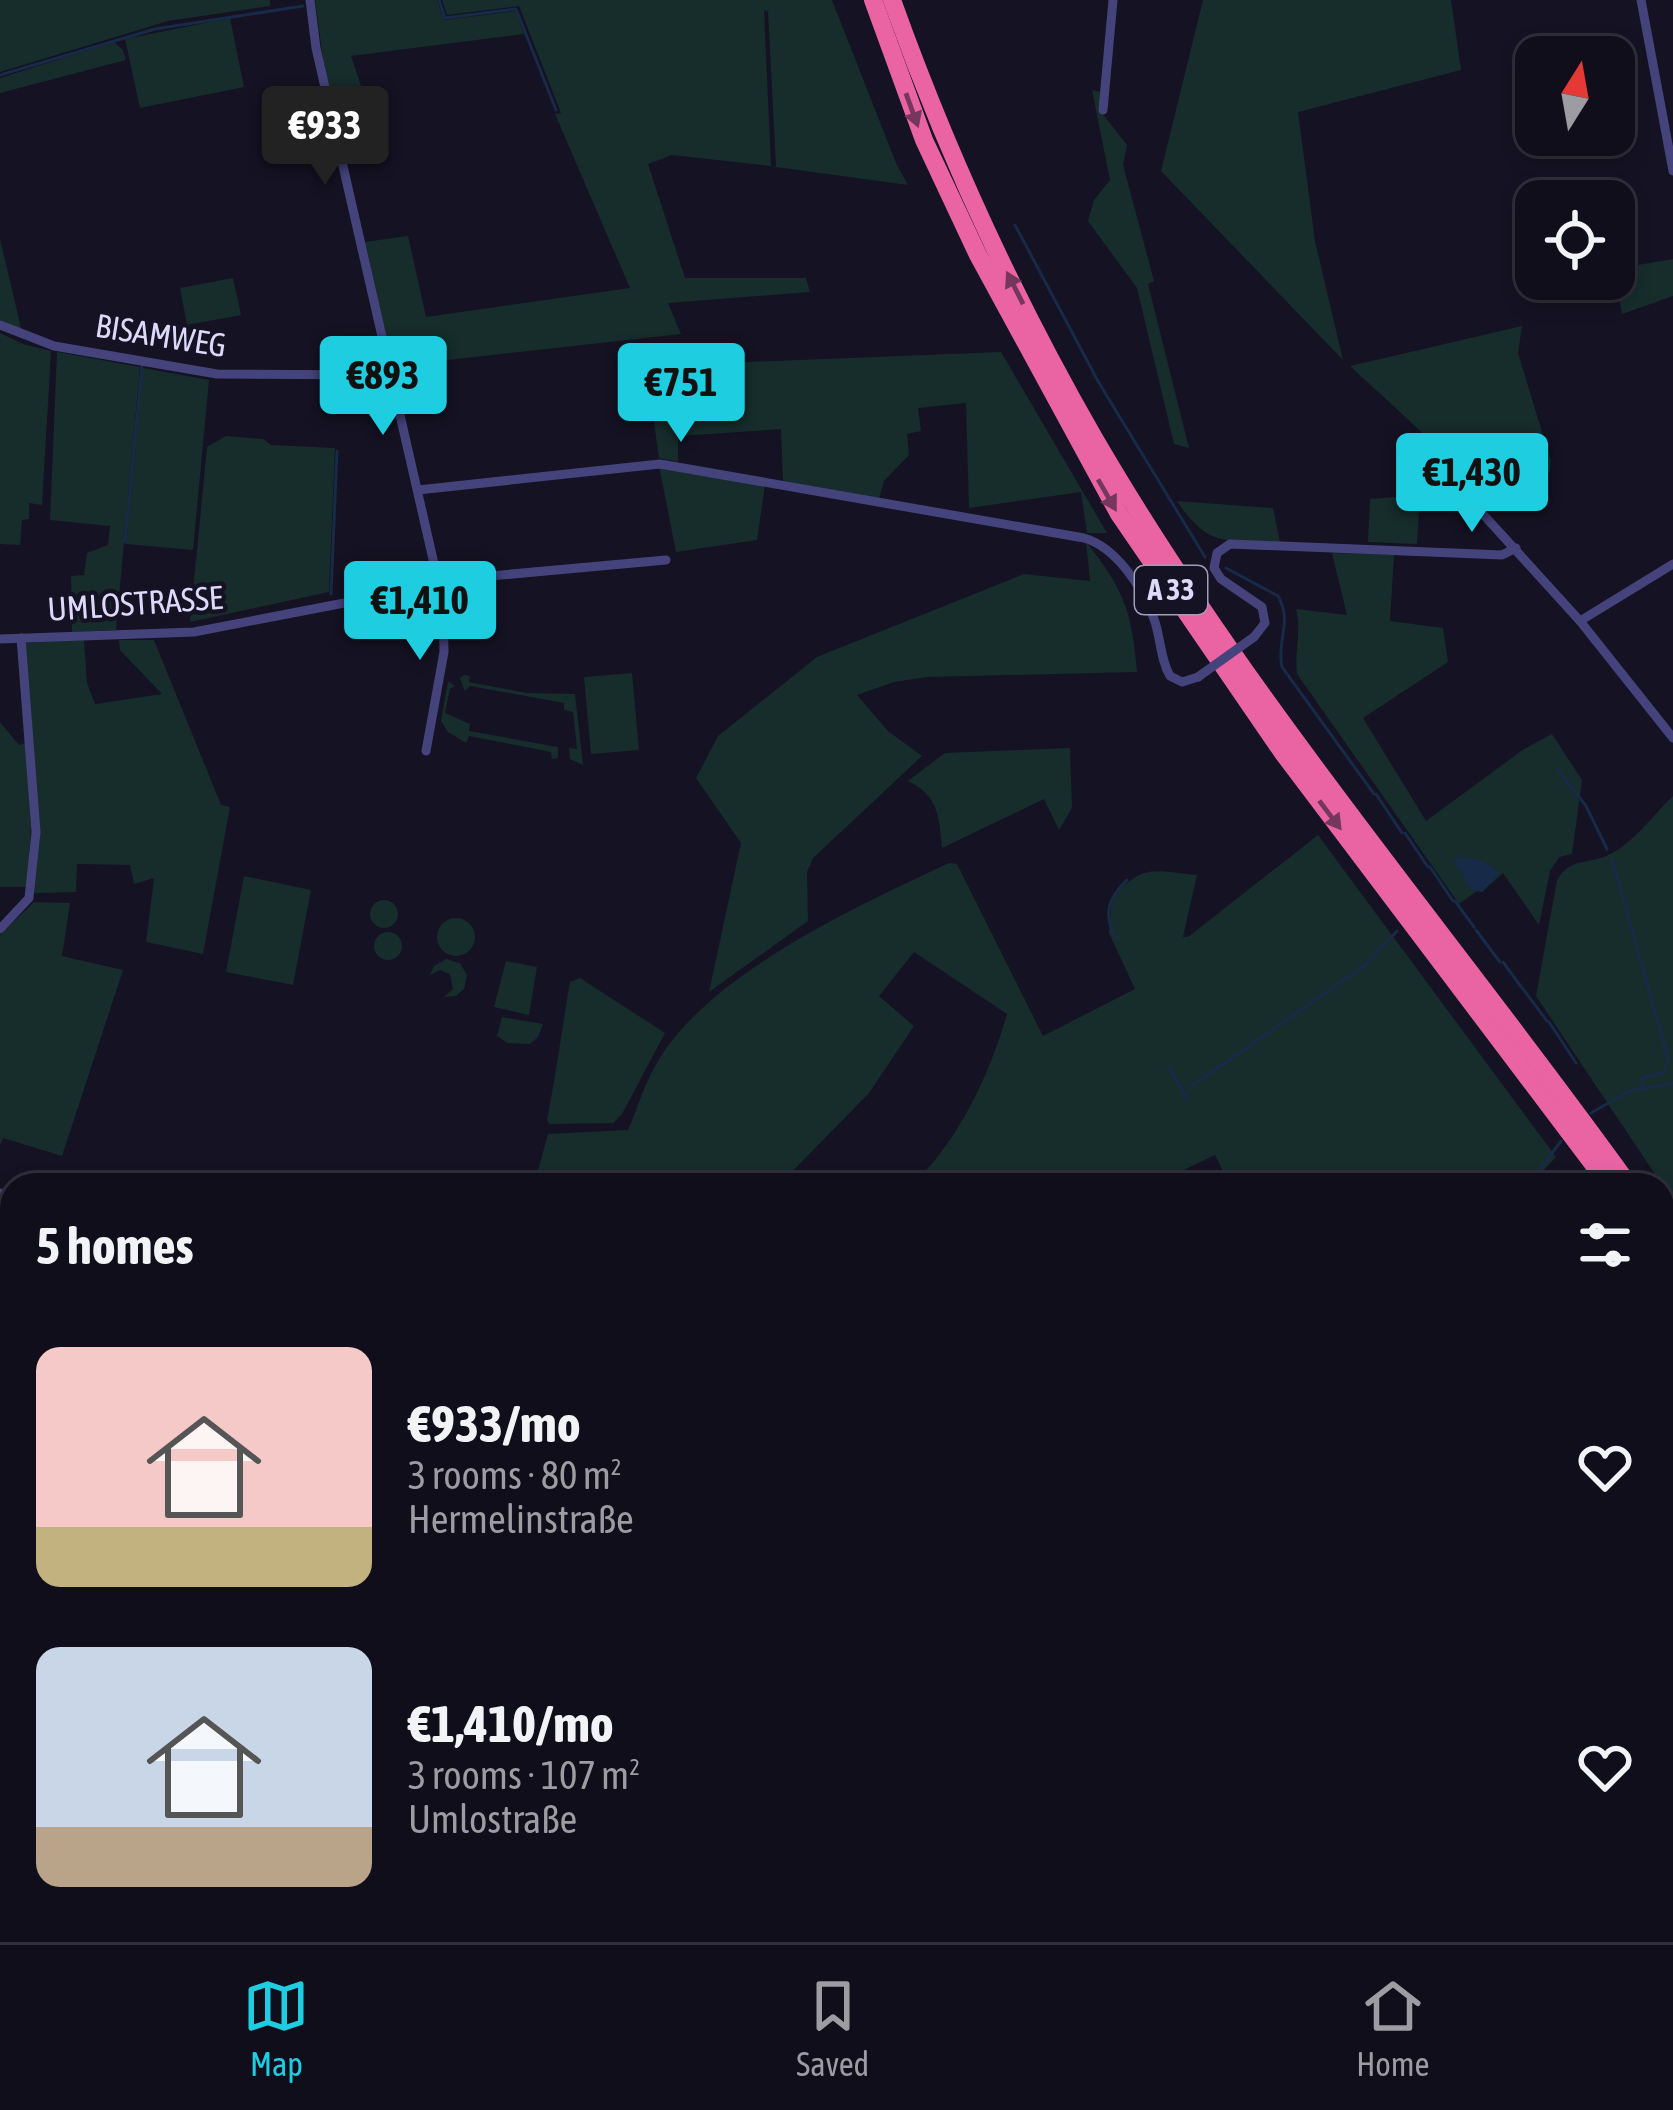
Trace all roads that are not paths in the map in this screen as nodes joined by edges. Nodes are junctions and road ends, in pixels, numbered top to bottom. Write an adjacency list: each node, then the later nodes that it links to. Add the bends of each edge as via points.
1 (310, 0): 9 (street)
2 (873, 0): 22 (highway, A 33, one-way to 22, via 923,140 1118,514 1283,753)
3 (892, 0): 22 (highway, A 33, one-way to 3, via 1266,699 1116,474 994,247)
4 (1114, 0): 6 (street)
5 (1641, 0): 7 (street)
6 (1103, 110)
7 (1673, 171)
8 (0, 325): 9 (street, BISAMWEG, via 54,346 217,374)
9 (391, 375): 10 (street)
10 (418, 490): 12 (street, bridge, via 660,464 1099,543 1147,604 1170,676 1183,682 1264,627 1262,608 1214,568 1216,553 1230,544 1502,554); 15 (street)
11 (1461, 490): 12 (street)
12 (1516, 548): 16 (street)
13 (665, 560): 15 (street, UMLOSTRASSE)
14 (1673, 564): 16 (street)
15 (440, 584): 17 (street, UMLOSTRASSE, via 194,632); 20 (street, via 445,643)
16 (1580, 621): 19 (street)
17 (21, 638): 18 (street, UMLOSTRASSE); 21 (street, UMLOSTRASSE, via 36,832 29,898)
18 (0, 639)
19 (1673, 738)
20 (426, 751)
21 (0, 929)
22 (1577, 1126): 23 (highway, A 33); 24 (highway, A 33)
23 (1602, 1173)
24 (1619, 1173)

